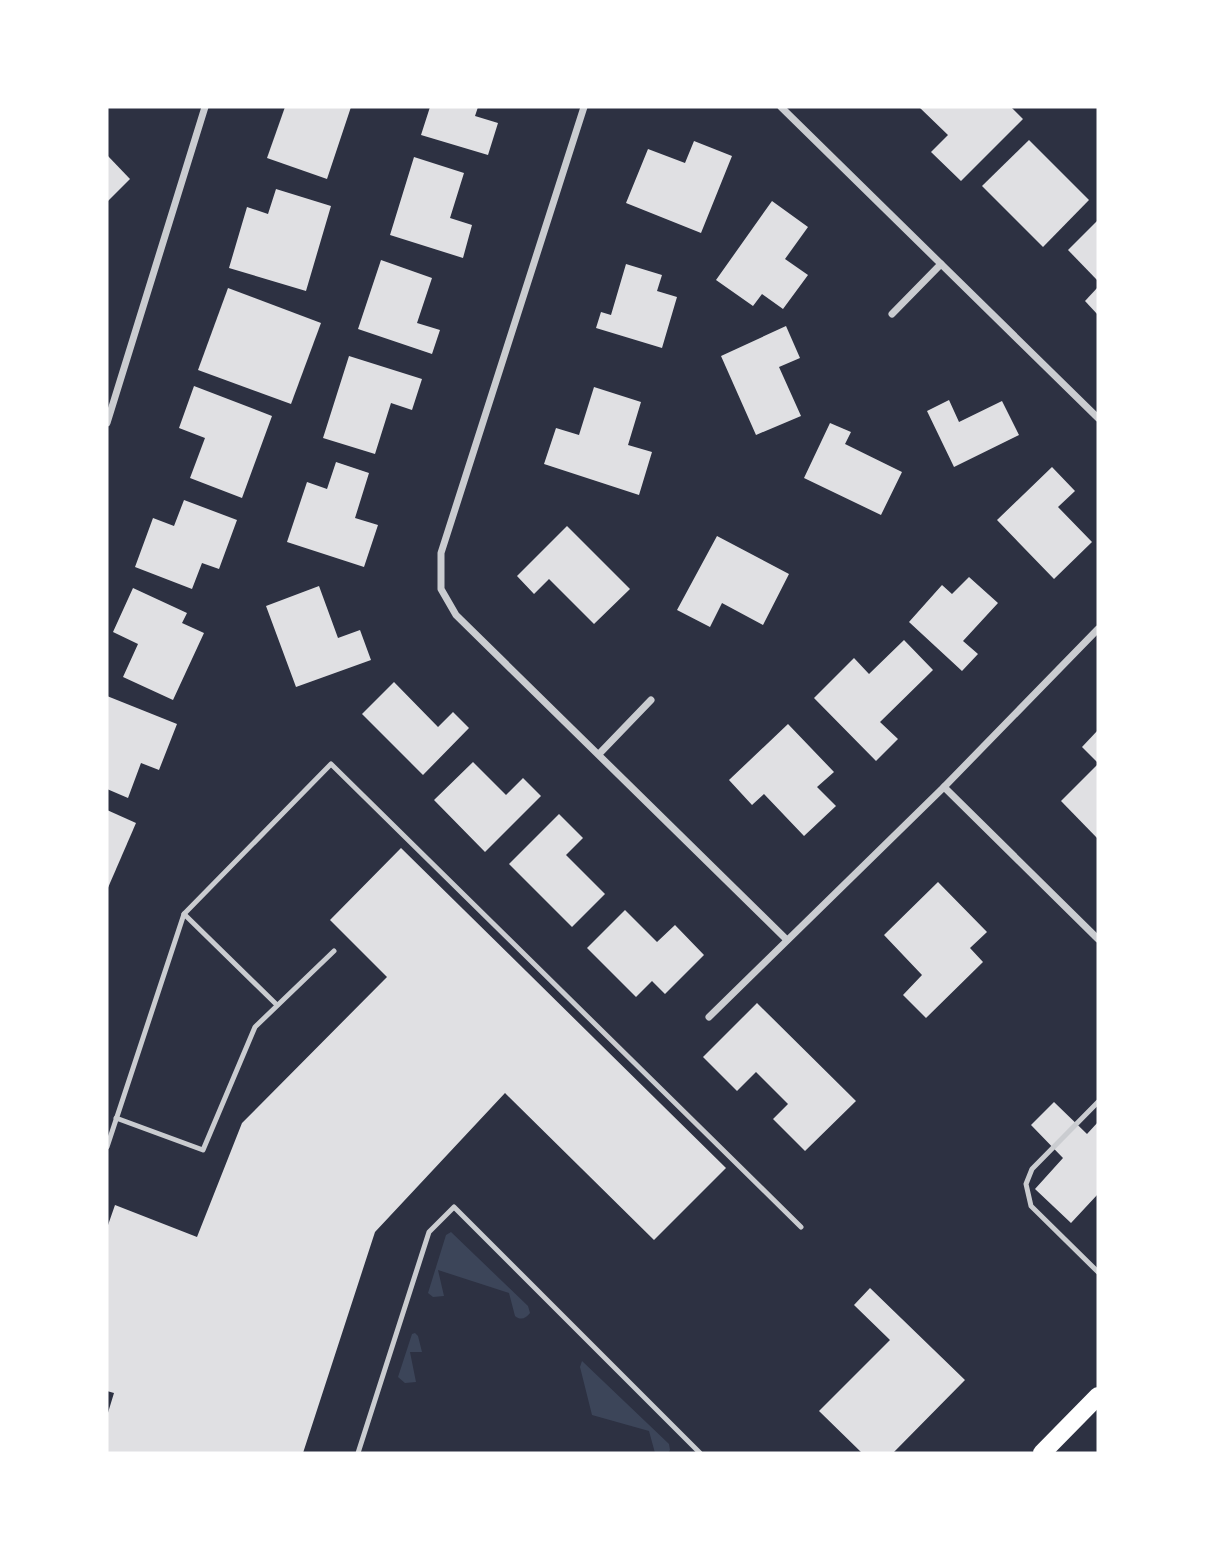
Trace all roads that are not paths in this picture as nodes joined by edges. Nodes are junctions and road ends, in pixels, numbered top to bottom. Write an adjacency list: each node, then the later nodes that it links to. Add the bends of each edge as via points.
1 (205, 107): 7 (street)
2 (584, 107): 10 (street, via 441,554 441,589 456,615)
3 (780, 107): 4 (street)
4 (941, 264): 5 (street); 6 (street)
5 (892, 314)
6 (1098, 418)
7 (107, 423)
8 (1098, 629): 11 (street)
9 (651, 700): 10 (street)
10 (599, 754): 14 (street)
11 (944, 787): 13 (street); 14 (street)
12 (184, 914): 16 (lane); 19 (lane); 21 (lane, via 331,764)
13 (1098, 939)
14 (788, 940): 17 (street)
15 (334, 951): 16 (lane)
16 (277, 1005): 19 (lane, via 255,1027 203,1150)
17 (709, 1017)
18 (1098, 1102): 22 (lane, via 1032,1169 1026,1184 1031,1206)
19 (116, 1118): 20 (lane)
20 (107, 1147)
21 (801, 1227)
22 (1098, 1272)
23 (1098, 1396): 26 (main road)
24 (358, 1453): 25 (lane, via 429,1231 454,1207)
25 (699, 1453)
26 (1042, 1453)

